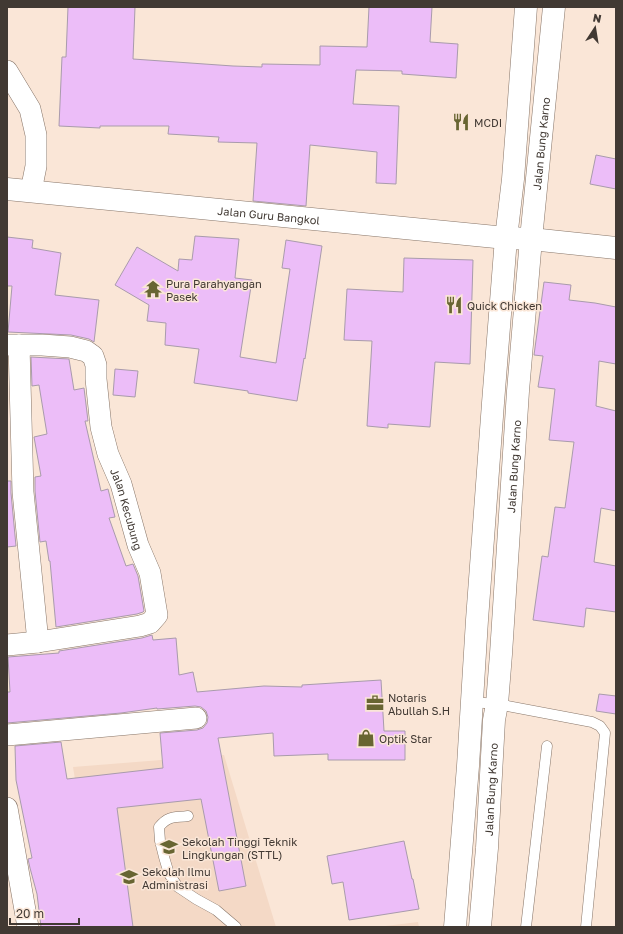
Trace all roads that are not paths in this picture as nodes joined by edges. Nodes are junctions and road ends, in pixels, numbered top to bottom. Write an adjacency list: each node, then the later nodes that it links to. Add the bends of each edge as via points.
1 (526, 7): 6 (main road)
2 (554, 7): 7 (main road, Jalan Bung Karno)
3 (7, 71): 5 (street, via 30,109 36,135 36,166)
4 (7, 189): 5 (main road, Jalan Guru Bangkol)
5 (31, 191): 6 (main road, Jalan Guru Bangkol)
6 (506, 238): 7 (main road, Jalan Guru Bangkol); 12 (main road)
7 (531, 239): 8 (main road, Jalan Guru Bangkol); 13 (main road, Jalan Bung Karno)
8 (616, 248)
9 (13, 345): 10 (street, Jalan Kecubung, via 23,492); 10 (street, Jalan Kecubung, via 70,347 86,351 93,356 96,364 101,428 108,454 121,484 138,545 150,573 157,615 150,623 140,626)
10 (38, 642): 11 (street, Jalan Kecubung)
11 (7, 645)
12 (472, 702): 13 (lane); 21 (main road)
13 (497, 704): 22 (main road, Jalan Bung Karno); 24 (lane, via 592,722 600,726 605,733)
14 (196, 718): 15 (street)
15 (7, 735)
16 (547, 746): 23 (lane)
17 (7, 808): 19 (street)
18 (188, 816): 20 (lane, via 169,818 160,827 160,841 169,874 178,887 216,910)
19 (28, 927)
20 (236, 927)
21 (455, 927)
22 (480, 927)
23 (526, 927)
24 (586, 927)

